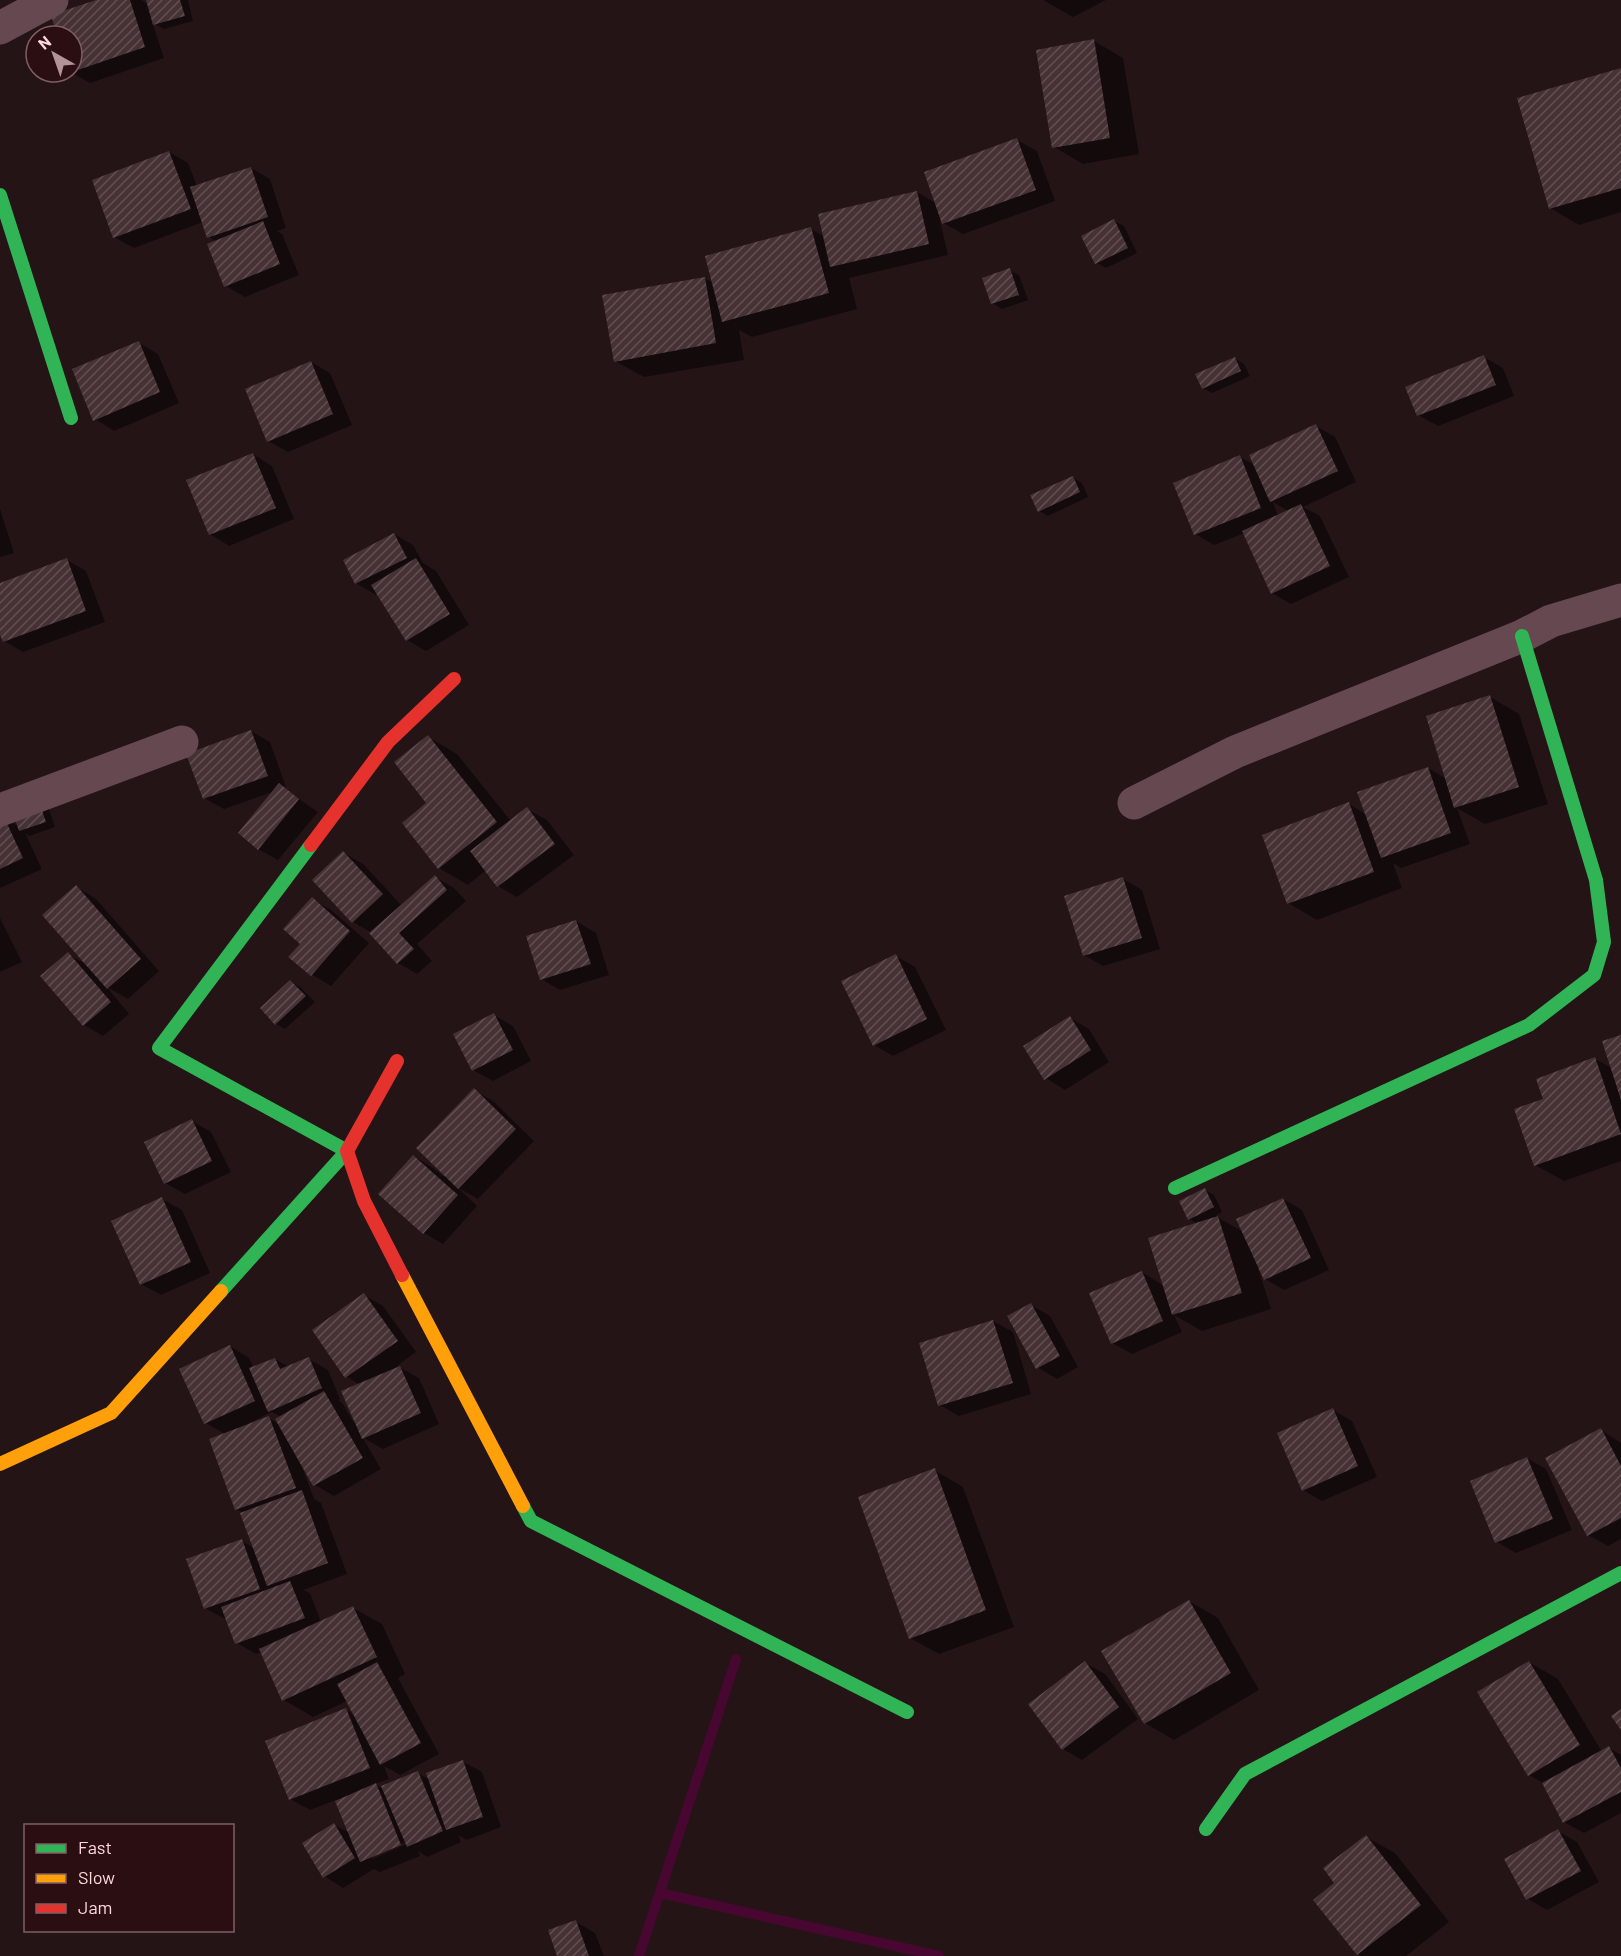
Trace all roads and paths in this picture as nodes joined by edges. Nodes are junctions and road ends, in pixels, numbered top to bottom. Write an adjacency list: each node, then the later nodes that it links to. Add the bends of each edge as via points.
1 (52, 0): 2 (street)
2 (0, 28)
3 (0, 195): 4 (street)
4 (71, 418)
5 (1621, 600): 6 (street, via 1551,621)
6 (1522, 636): 9 (street, via 1235,752); 13 (street, via 1596,880 1604,942 1594,975 1529,1025)
7 (454, 679): 12 (street, via 388,742 159,1048)
8 (182, 742): 10 (street)
9 (1134, 803)
10 (0, 810)
11 (397, 1061): 12 (street)
12 (347, 1151): 14 (street, via 111,1413); 16 (street, via 364,1201 531,1521)
13 (1175, 1188)
14 (0, 1464)
15 (1621, 1573): 17 (street, via 1245,1774)
16 (907, 1712)
17 (1206, 1829)

